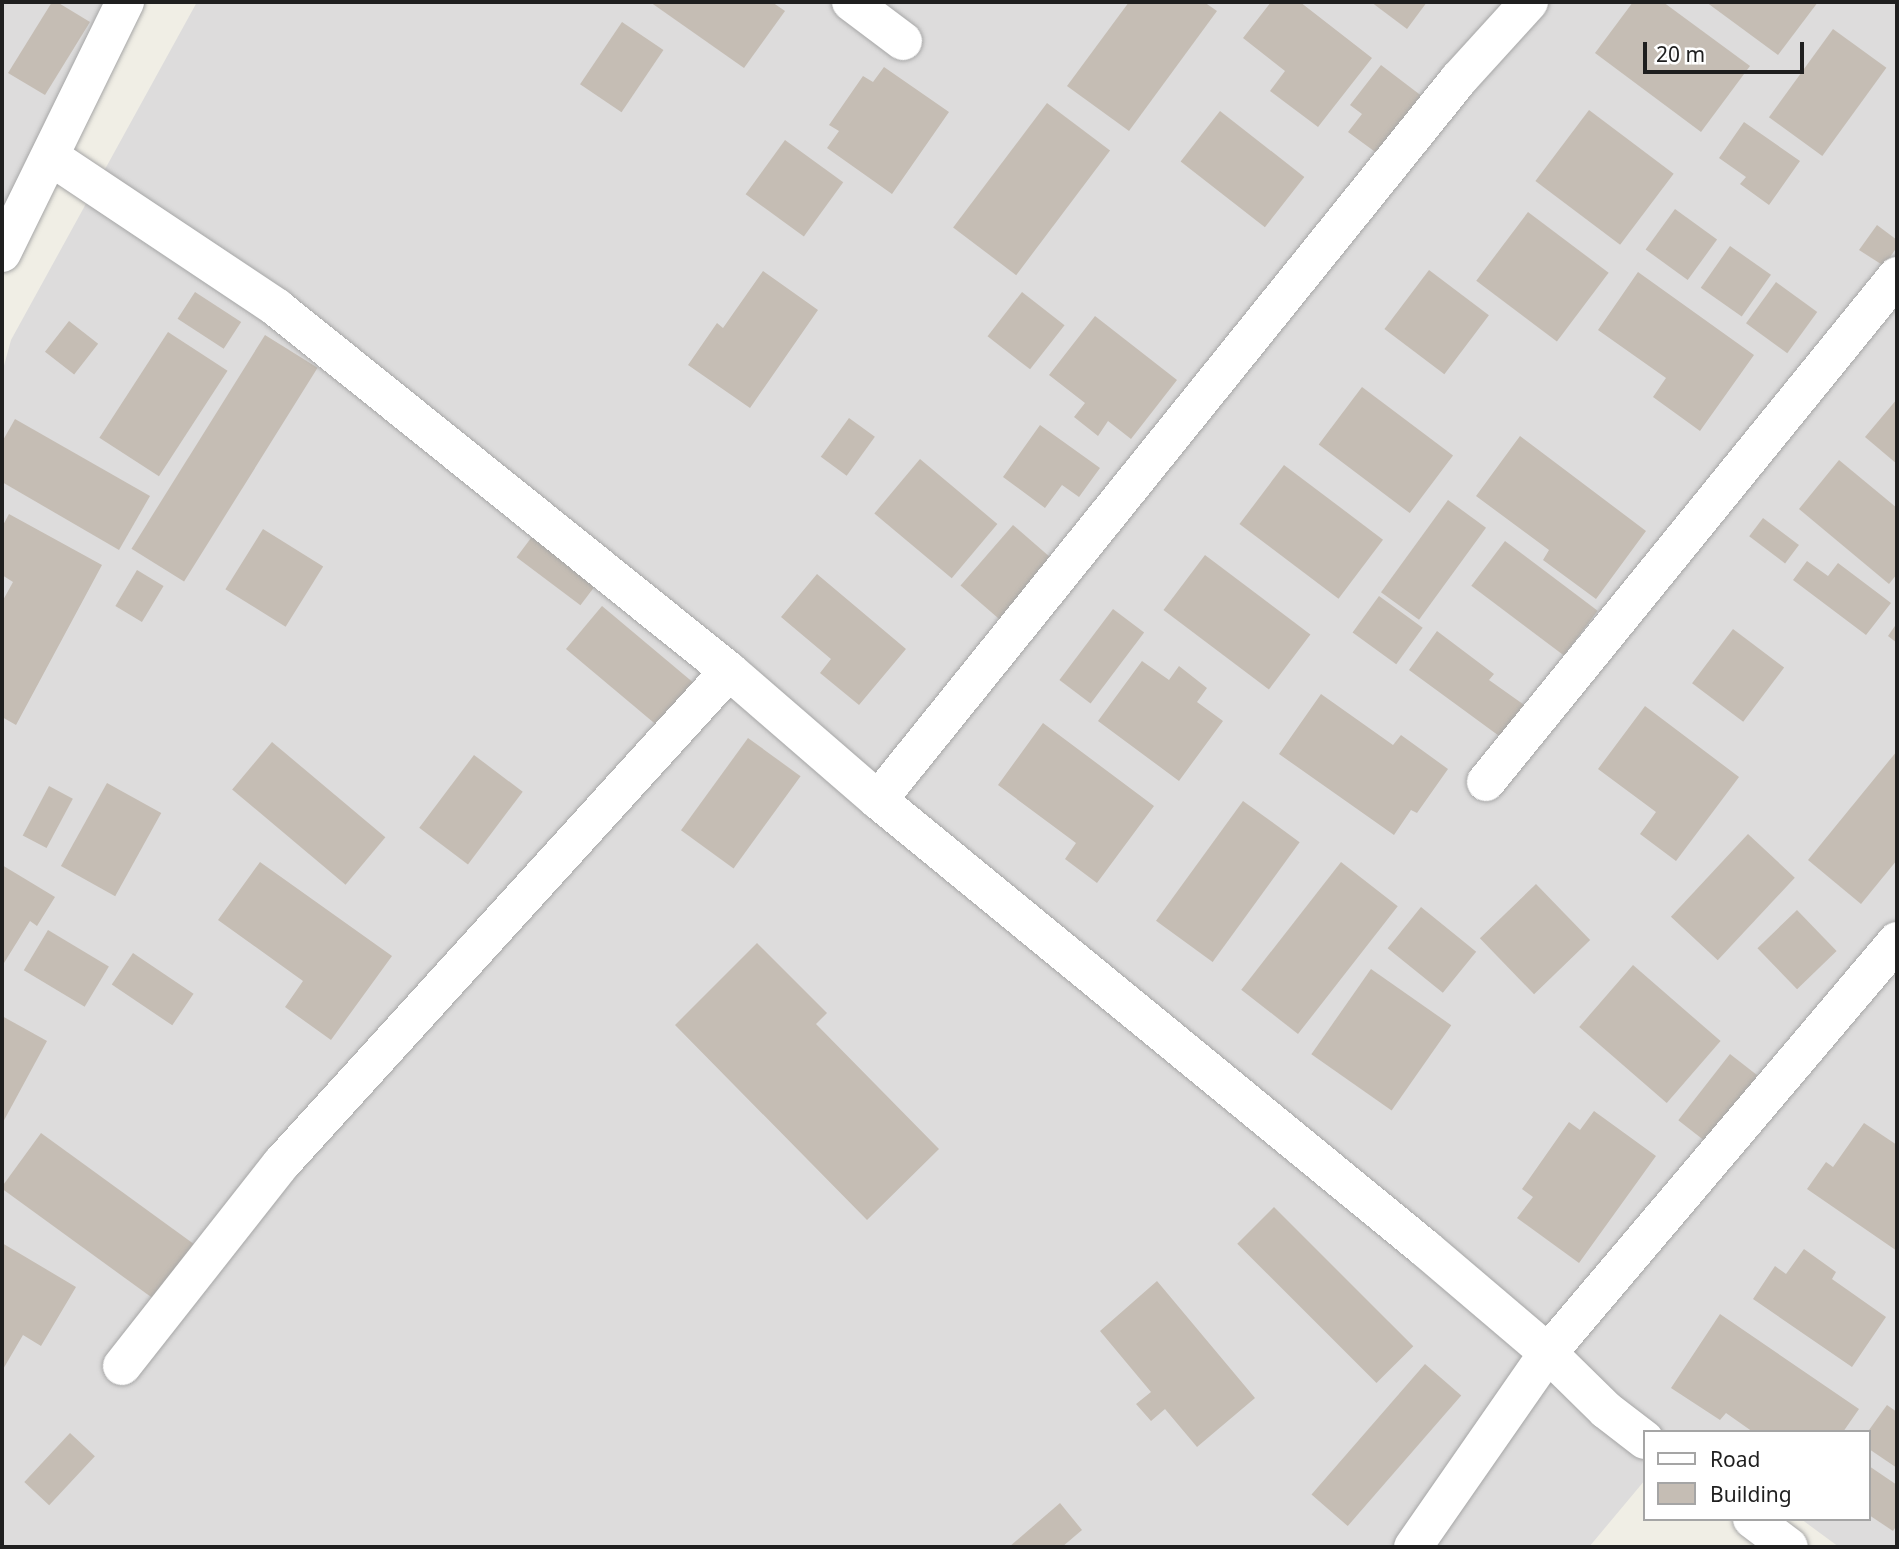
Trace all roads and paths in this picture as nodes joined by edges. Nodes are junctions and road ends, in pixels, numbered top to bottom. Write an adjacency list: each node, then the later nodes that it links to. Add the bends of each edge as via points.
1 (125, 2): 5 (street)
2 (851, 2): 4 (street)
3 (1529, 2): 10 (street, via 1459,79)
4 (903, 41)
5 (51, 157): 6 (street); 8 (street, via 277,308)
6 (2, 253)
7 (1897, 276): 9 (street)
8 (729, 671): 10 (street); 13 (street, via 281,1164)
9 (1486, 782)
10 (878, 800): 12 (street)
11 (1897, 941): 12 (street)
12 (1548, 1353): 14 (street, via 1606,1410); 16 (street)
13 (122, 1366)
14 (1644, 1439)
15 (1755, 1521): 17 (street)
16 (1413, 1547)
17 (1789, 1547)

